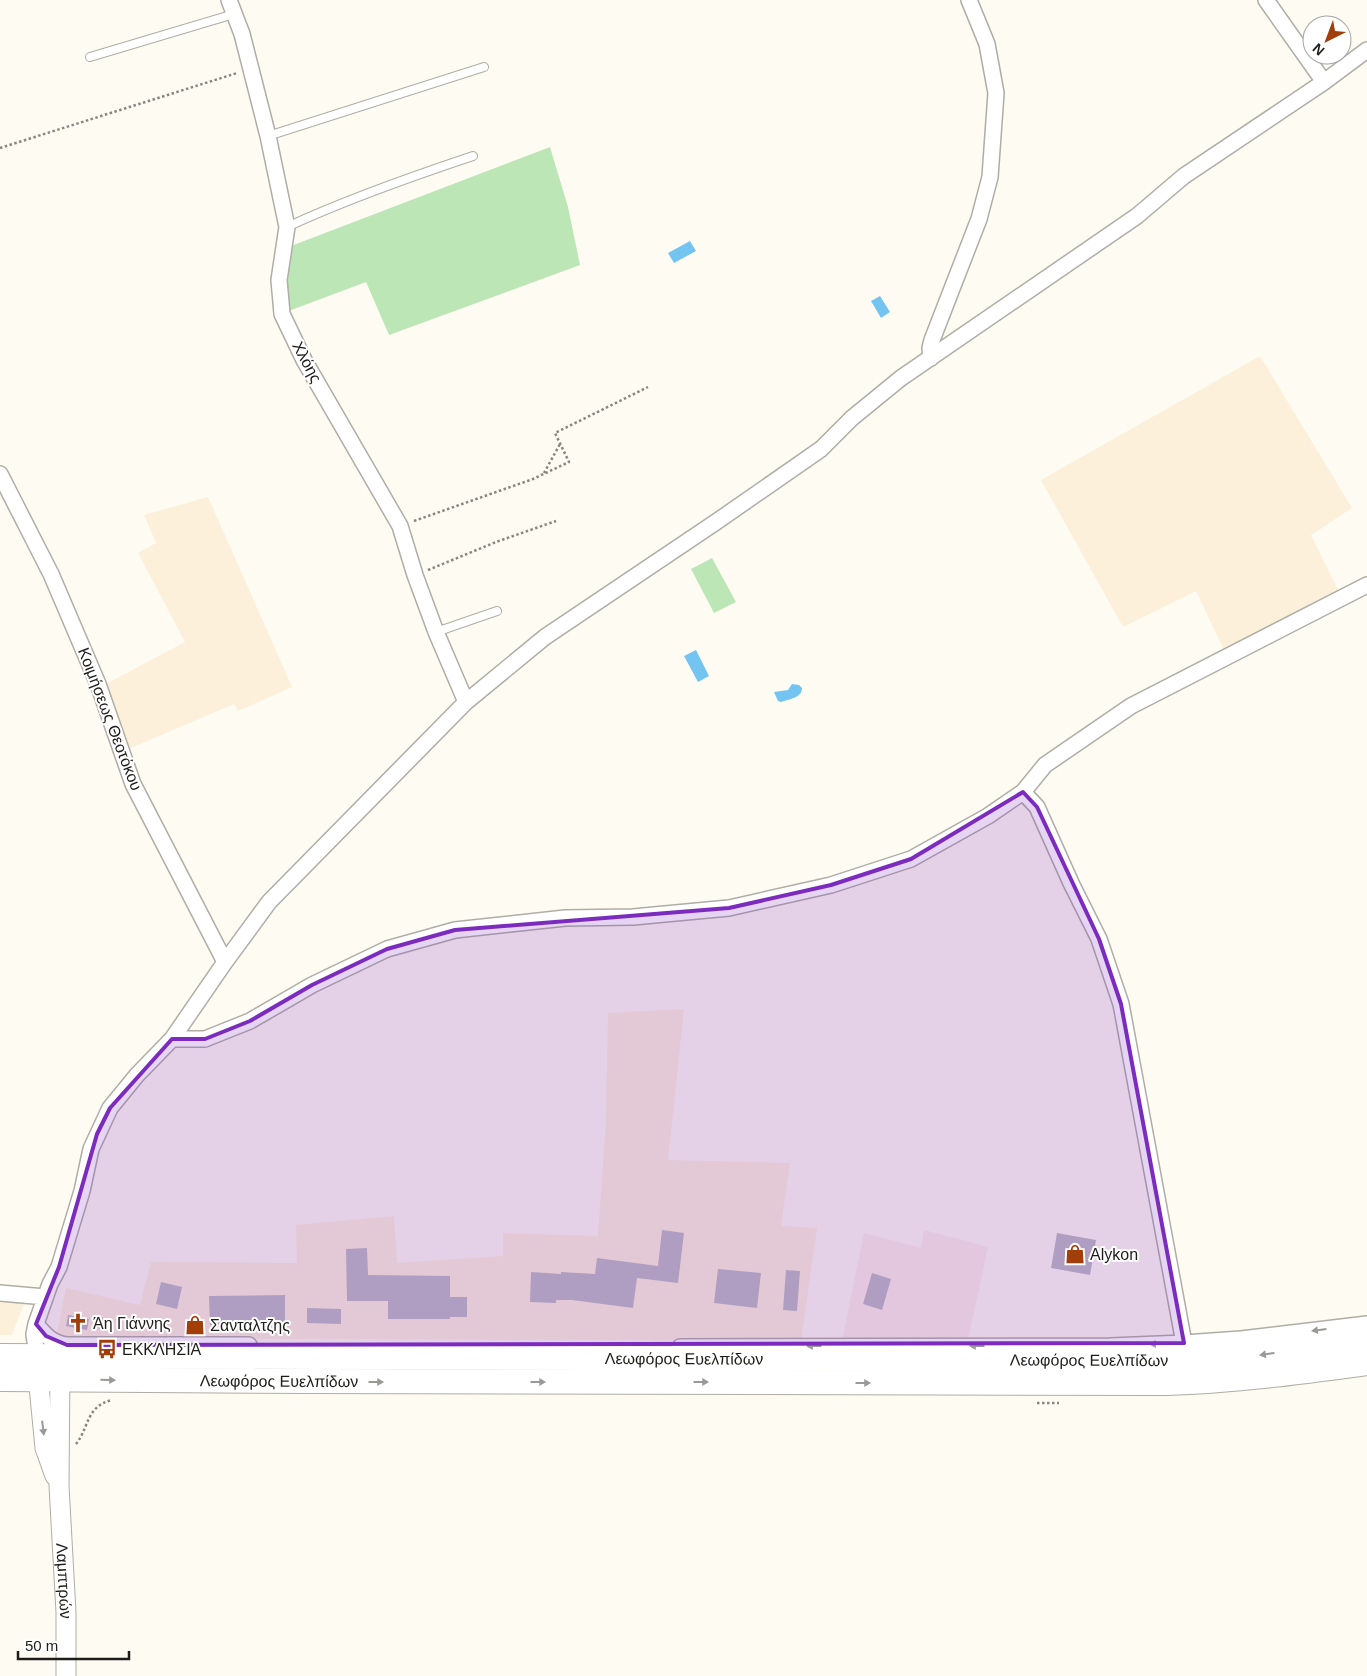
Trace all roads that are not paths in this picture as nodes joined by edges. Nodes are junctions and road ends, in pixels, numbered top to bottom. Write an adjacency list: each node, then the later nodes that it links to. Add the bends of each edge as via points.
1 (969, 0): 11 (street, via 987,44 996,93 990,177 979,219 932,340)
2 (1266, 0): 7 (street)
3 (231, 7): 5 (lane); 8 (street, Χλόης, via 242,34)
4 (1367, 50): 7 (street)
5 (90, 57)
6 (484, 67): 8 (lane)
7 (1324, 82): 11 (street, via 1184,176 1137,216)
8 (268, 136): 10 (street, Χλόης)
9 (473, 156): 10 (lane, via 406,178)
10 (287, 227): 15 (street, Χλόης, via 280,280 282,314 304,360 400,526)
11 (931, 358): 16 (street, via 852,418 821,449 545,637)
12 (0, 474): 18 (street, Κοιμήσεως Θεοτόκου, via 51,574 98,684 133,784)
13 (1367, 584): 17 (street, via 1131,706 1045,765)
14 (497, 611): 15 (lane)
15 (436, 632): 16 (street, Χλόης)
16 (466, 702): 18 (street, via 269,902)
17 (1023, 792): 19 (street, via 988,816 911,859 831,885 728,908 633,917 565,918 455,930 387,949 312,985 250,1021 205,1040); 25 (street, via 1037,806 1100,939 1121,1004)
18 (225, 962): 19 (street)
19 (172, 1039): 21 (street, via 110,1108 97,1134 59,1266)
20 (0, 1293): 21 (street)
21 (46, 1297): 22 (street)
22 (36, 1324): 25 (street, one-way to 22, via 1100,1346 66,1345 56,1343); 28 (street, via 34,1334)
23 (1367, 1324): 25 (street, one-way to 25)
24 (1367, 1340): 28 (main road, Λεωφόρος Ευελπίδων, one-way to 28, via 1256,1356 1167,1360)
25 (1184, 1343)
26 (1, 1355): 28 (main road, Λεωφόρος Ευελπίδων)
27 (1367, 1363): 28 (main road, Λεωφόρος Ευελπίδων, one-way to 27, via 339,1382 1167,1383 1272,1376)
28 (49, 1368): 29 (main road, Λεωφόρος Ευελπίδων); 30 (street, Λαμπτρών, via 45,1448 59,1486)
29 (0, 1379)
30 (66, 1676)

